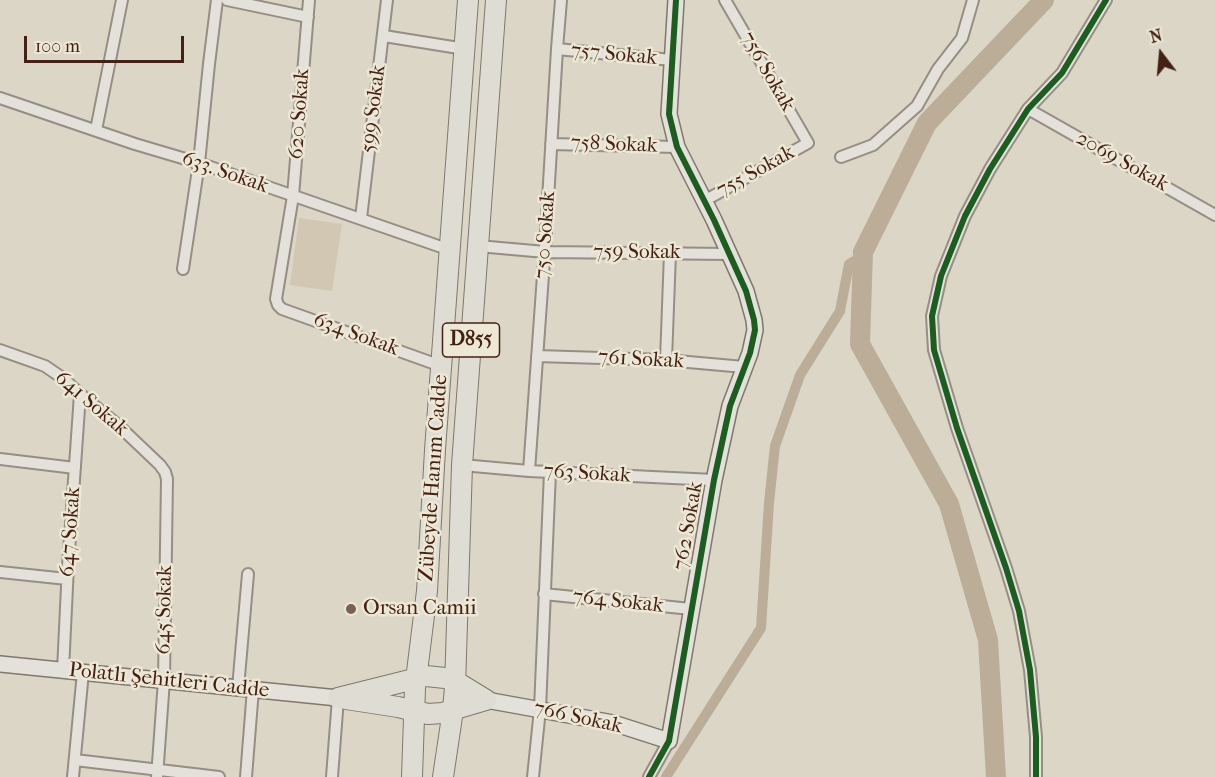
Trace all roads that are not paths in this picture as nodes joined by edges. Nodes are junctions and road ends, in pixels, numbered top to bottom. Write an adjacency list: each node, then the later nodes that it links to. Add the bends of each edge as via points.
1 (122, 0): 20 (street)
2 (217, 0): 25 (street)
3 (227, 0): 13 (street)
4 (309, 0): 13 (street, 620 Sokak)
5 (387, 0): 14 (street, 599 Sokak)
6 (468, 0): 15 (highway, Zübeyde Hanım Cadde / D855)
7 (496, 0): 30 (highway, Zübeyde Hanım Cadde / D855)
8 (561, 0): 16 (street, 750 Sokak)
9 (676, 0): 17 (street)
10 (725, 0): 21 (street, 756 Sokak)
11 (973, 0): 24 (street, via 962,38 917,106 873,145)
12 (1106, 0): 19 (street, via 1062,73)
13 (308, 17): 26 (street, 620 Sokak)
14 (384, 36): 15 (street); 29 (street, 599 Sokak)
15 (465, 49): 31 (highway, Zübeyde Hanım Cadde / D855)
16 (557, 49): 17 (street, 757 Sokak); 22 (street, 750 Sokak)
17 (672, 60): 23 (street, via 669,114)
18 (0, 98): 20 (street, 633. Sokak)
19 (1028, 109): 28 (street, 2069 Sokak); 78 (street, via 965,216 941,276 932,316 934,350 957,428 1019,611 1030,670)
20 (96, 130): 25 (street, 633. Sokak)
21 (808, 143): 27 (street, 755 Sokak)
22 (551, 144): 23 (street, 758 Sokak); 32 (street, 750 Sokak)
23 (677, 147): 27 (street)
24 (841, 157)
25 (199, 163): 26 (street, 633. Sokak); 35 (street)
26 (293, 196): 29 (street, 633. Sokak); 36 (street, 620 Sokak)
27 (704, 201): 34 (street)
28 (1215, 215)
29 (361, 218): 31 (street, 633. Sokak)
30 (478, 246): 32 (street, 759 Sokak); 44 (highway, Zübeyde Hanım Cadde / D855)
31 (450, 250): 40 (highway, Zübeyde Hanım Cadde / D855)
32 (545, 252): 33 (street, 759 Sokak); 38 (street, 750 Sokak)
33 (670, 253): 34 (street, 759 Sokak); 39 (street)
34 (729, 254): 41 (street, 762 Sokak, via 754,320 755,330)
35 (183, 269)
36 (276, 299): 40 (street, 634 Sokak, via 282,309)
37 (0, 351): 42 (street, 641 Sokak, via 45,366)
38 (537, 356): 39 (street, 761 Sokak); 46 (street, 750 Sokak)
39 (666, 360): 41 (street, 761 Sokak)
40 (441, 366): 58 (highway, Zübeyde Hanım Cadde / D855, via 427,591)
41 (744, 367): 49 (street, 762 Sokak, via 730,406)
42 (80, 394): 45 (street, 647 Sokak); 48 (street, 641 Sokak, via 160,465)
43 (0, 459): 45 (street)
44 (462, 465): 46 (street, 763 Sokak); 60 (highway, Zübeyde Hanım Cadde / D855)
45 (75, 468): 52 (street, 647 Sokak)
46 (529, 471): 47 (street, 763 Sokak)
47 (550, 472): 49 (street, 763 Sokak); 53 (street)
48 (167, 479): 59 (street, 645 Sokak)
49 (714, 480): 54 (street, 762 Sokak)
50 (0, 572): 52 (street)
51 (248, 574): 61 (street)
52 (68, 579): 56 (street, 647 Sokak)
53 (544, 594): 54 (street, 764 Sokak); 64 (street)
54 (691, 609): 67 (street, 762 Sokak)
55 (0, 664): 56 (street, Polatlı Şehitleri Cadde)
56 (63, 670): 57 (street, Polatlı Şehitleri Cadde)
57 (83, 672): 59 (street, Polatlı Şehitleri Cadde); 68 (street)
58 (417, 677): 60 (highway, via 437,676); 62 (highway); 65 (highway, Zübeyde Hanım Cadde / D855)
59 (165, 680): 61 (street, Polatlı Şehitleri Cadde); 69 (street, 645 Sokak)
60 (455, 681): 63 (highway); 66 (highway, Zübeyde Hanım Cadde / D855)
61 (245, 688): 62 (street, Polatlı Şehitleri Cadde); 72 (street)
62 (338, 698): 65 (highway); 73 (street)
63 (486, 700): 64 (street, 766 Sokak); 66 (highway)
64 (540, 709): 67 (street, 766 Sokak, via 613,723); 76 (street)
65 (415, 710): 66 (highway, via 428,714); 74 (highway, Zübeyde Hanım Cadde / D855)
66 (453, 710): 75 (highway, Zübeyde Hanım Cadde / D855)
67 (669, 741): 77 (street)
68 (75, 760): 69 (street); 70 (street)
69 (157, 773): 71 (street)
70 (73, 777)
71 (219, 777)
72 (246, 777)
73 (332, 777)
74 (412, 777)
75 (443, 777)
76 (533, 777)
77 (649, 777)
78 (1036, 777)

